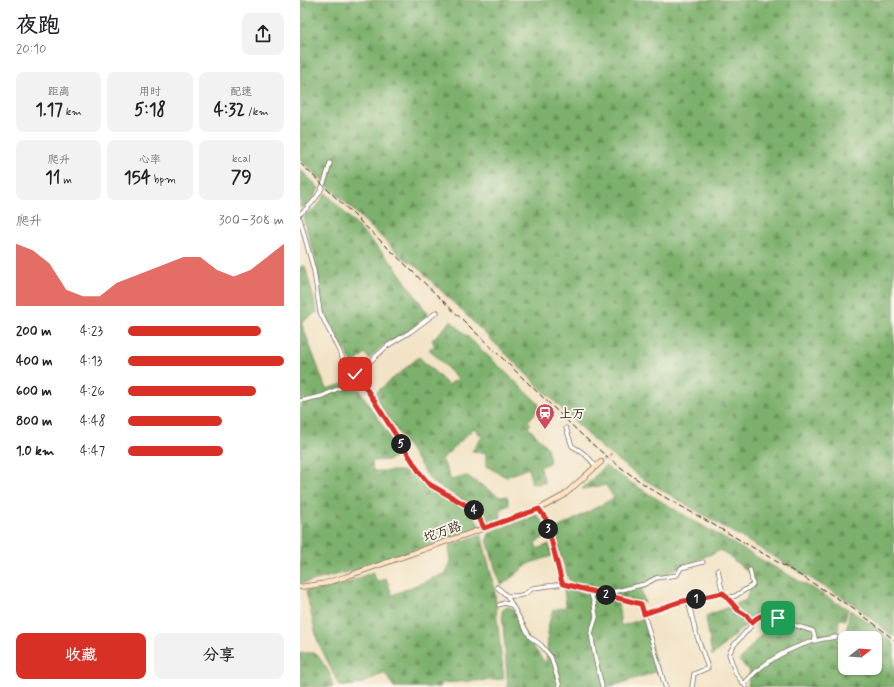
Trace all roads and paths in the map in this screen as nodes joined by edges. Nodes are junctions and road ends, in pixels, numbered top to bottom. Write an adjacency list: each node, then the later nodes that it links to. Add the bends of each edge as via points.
1 (330, 162): 2 (street, via 321,190 311,205)
2 (300, 214)
3 (300, 219): 5 (street, via 314,270 320,312 346,365)
4 (437, 312): 5 (street, via 387,346)
5 (355, 374): 6 (street, via 344,386 322,396); 11 (street, via 429,484 476,511)
6 (300, 401)
7 (566, 428): 9 (street, via 572,446 587,456)
8 (601, 462): 9 (main road, 坨万路)
9 (596, 467): 10 (main road, 坨万路, via 563,496)
10 (539, 509): 11 (main road, 坨万路); 15 (street, via 546,519)
11 (484, 528): 16 (main road, 坨万路, via 345,578)
12 (703, 562): 20 (street, via 681,568 677,575 656,578 645,584)
13 (718, 570): 19 (street)
14 (750, 570): 22 (street, via 753,585)
15 (563, 584): 18 (street); 21 (street, via 533,588 525,594)
16 (300, 587)
17 (497, 587): 21 (street)
18 (590, 591): 20 (street); 30 (street, via 596,617 591,633)
19 (723, 593): 22 (street); 23 (street)
20 (604, 594): 26 (street, via 641,604)
21 (507, 596): 25 (street)
22 (727, 598): 27 (street)
23 (688, 600): 26 (street); 34 (street, via 708,668 694,674)
24 (499, 605): 25 (street)
25 (511, 605): 32 (street, via 530,637 541,644 551,657)
26 (644, 614): 33 (street)
27 (752, 623): 29 (street, via 754,619 775,614 782,625 791,624 813,631); 31 (street, via 729,654 736,674)
28 (836, 637): 29 (street)
29 (814, 641): 31 (street, via 794,648 762,666)
30 (602, 686)
31 (745, 686)
32 (560, 687)
33 (666, 687)
34 (692, 687)

